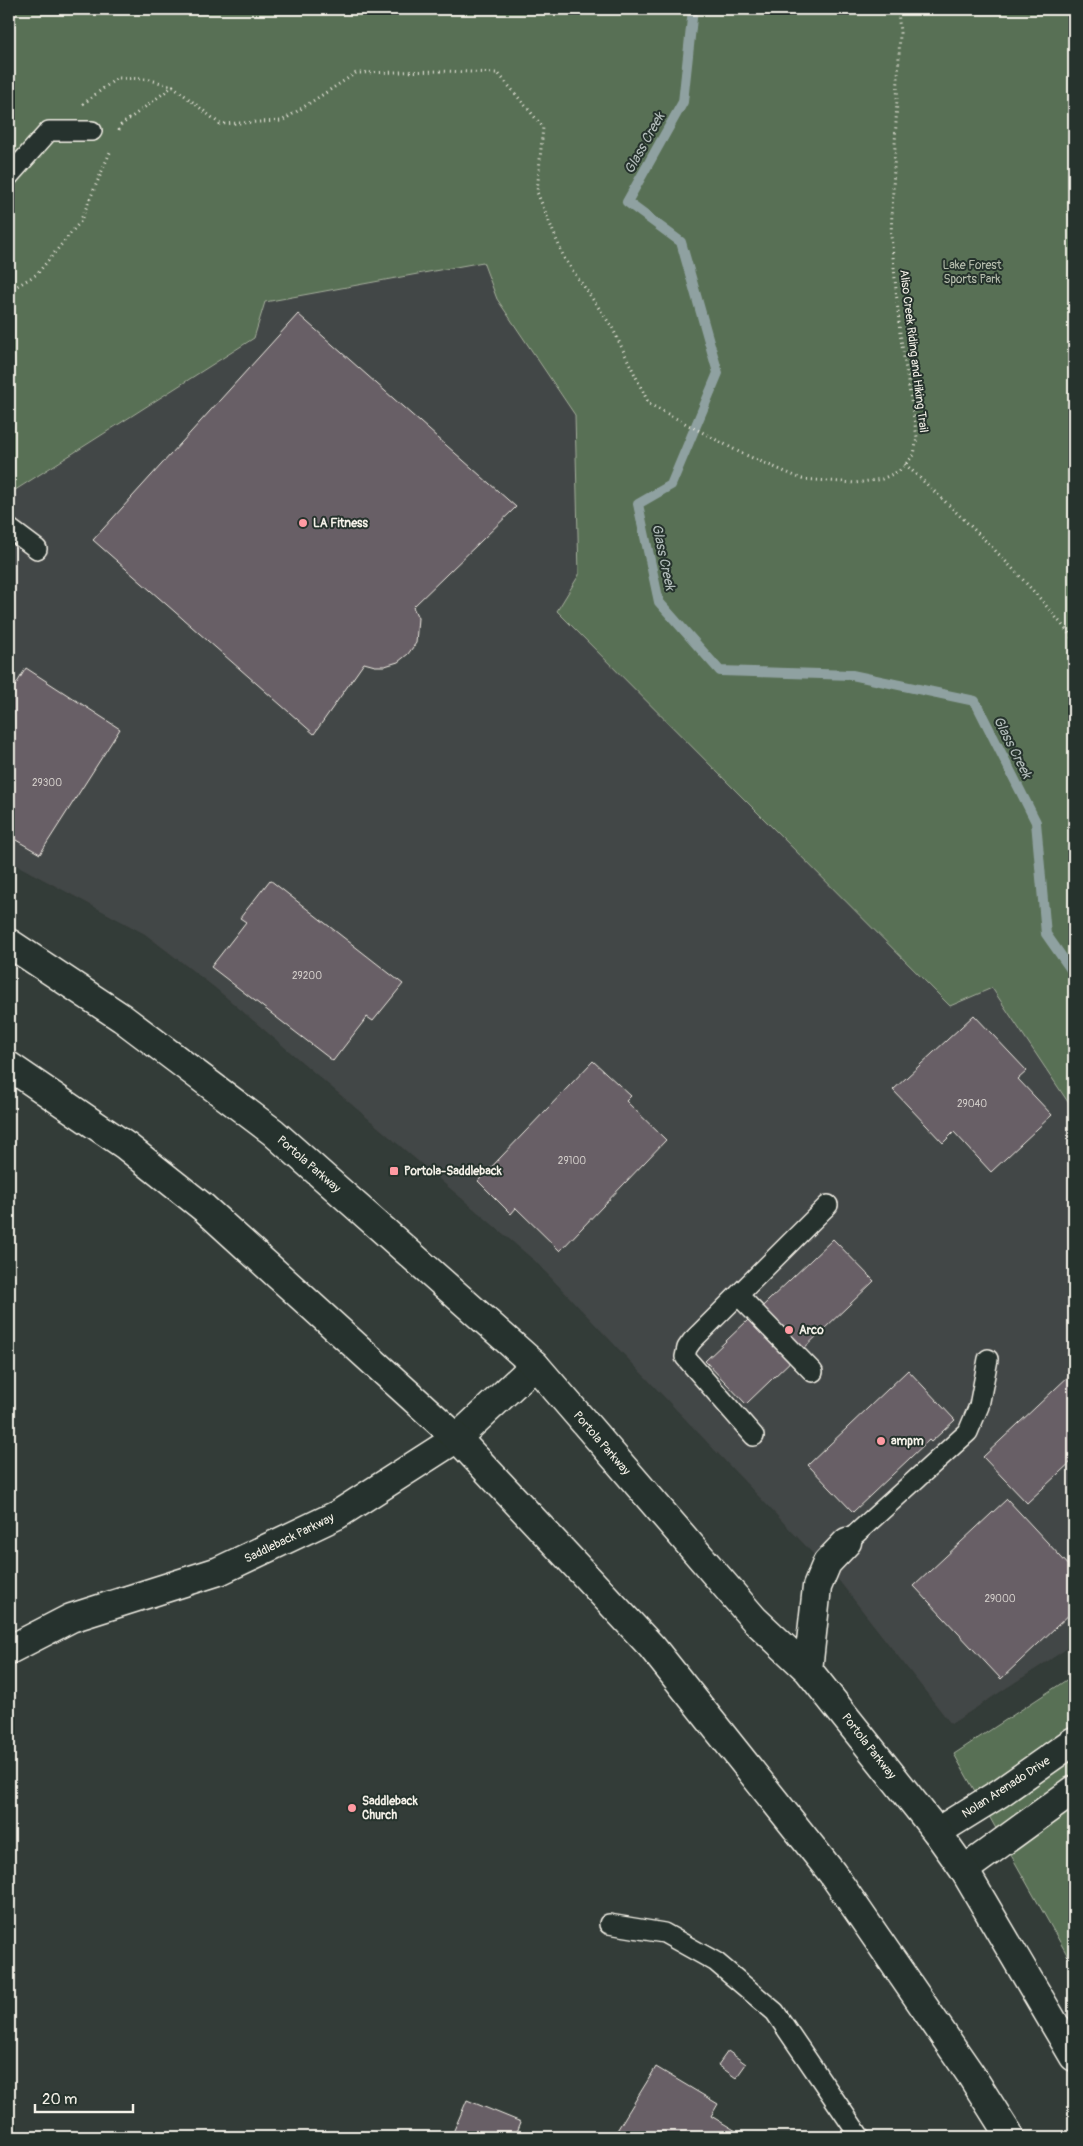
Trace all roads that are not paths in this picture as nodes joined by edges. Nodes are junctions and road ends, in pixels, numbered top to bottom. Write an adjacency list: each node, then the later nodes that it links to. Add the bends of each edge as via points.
1 (92, 130): 2 (lane, via 48,131)
2 (9, 176)
3 (9, 528): 4 (lane)
4 (37, 549)
5 (9, 944): 10 (main road, Portola Parkway, via 122,1018 273,1132)
6 (9, 1066): 13 (main road, via 126,1146 204,1208)
7 (828, 1206): 8 (lane)
8 (738, 1294): 11 (lane); 12 (lane, via 692,1341 684,1357)
9 (988, 1358): 14 (lane, via 979,1406 968,1432)
10 (535, 1365): 13 (main road, Saddleback Parkway); 16 (main road, Portola Parkway, via 754,1619)
11 (813, 1372)
12 (754, 1436)
13 (457, 1438): 15 (main road, Saddleback Parkway, via 337,1515 219,1571 71,1618); 24 (main road, via 652,1647 832,1873)
14 (846, 1542): 16 (main road, via 827,1563 817,1588)
15 (9, 1650)
16 (808, 1670): 19 (main road, Portola Parkway)
17 (1074, 1741): 19 (main road, Nolan Arenado Drive)
18 (1074, 1790): 20 (main road)
19 (937, 1832): 20 (main road, Portola Parkway)
20 (964, 1870): 22 (main road, Portola Parkway)
21 (609, 1924): 23 (lane, via 664,1933 716,1962 775,2012)
22 (1074, 2057)
23 (860, 2137)
24 (1010, 2137)

